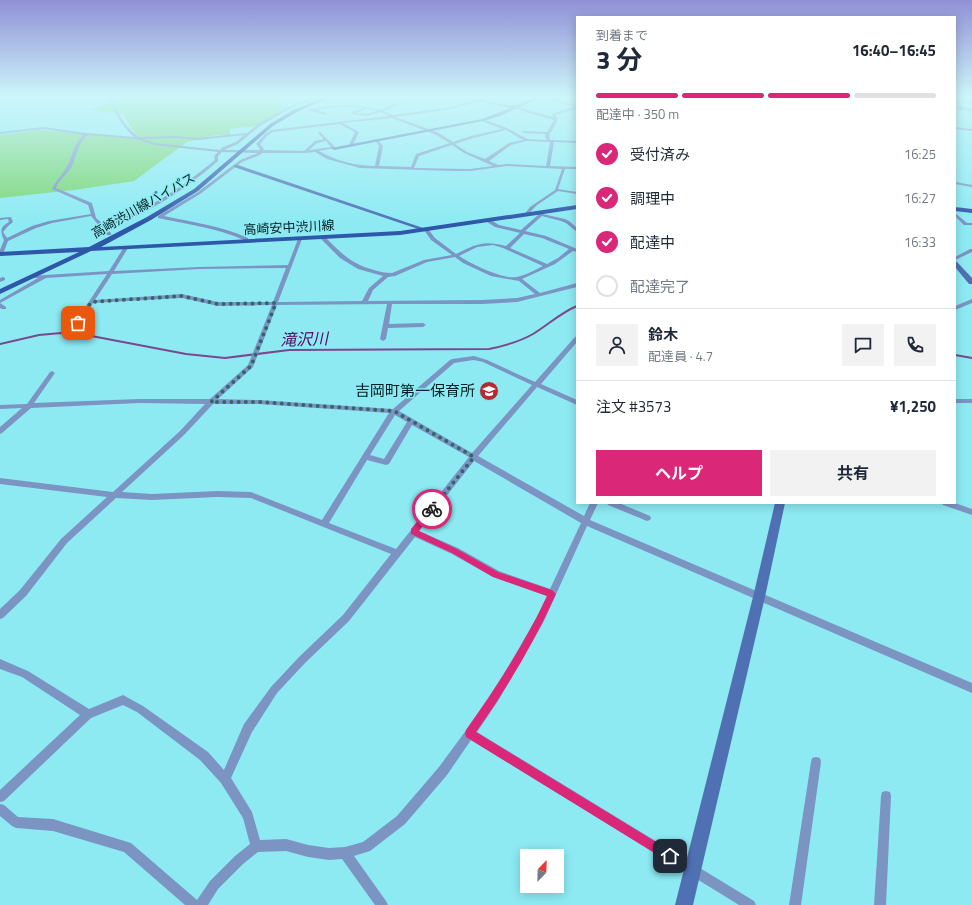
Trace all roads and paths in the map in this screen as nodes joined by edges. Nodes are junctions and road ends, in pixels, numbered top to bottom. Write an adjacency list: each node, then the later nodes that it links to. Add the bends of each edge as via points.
1 (80, 139): 40 (street, via 69,168 54,189 90,204)
2 (140, 139): 19 (street, via 155,144)
3 (242, 139): 19 (street)
4 (250, 139): 20 (main road, 高崎渋川線バイパス)
5 (254, 139): 20 (main road, 高崎渋川線バイパス)
6 (262, 139): 22 (street, via 258,144)
7 (354, 139): 17 (street)
8 (381, 139): 12 (street)
9 (447, 139): 16 (street)
10 (466, 139): 16 (street)
11 (326, 140): 18 (street); 23 (street, via 316,142)
12 (377, 140): 17 (street); 27 (street, via 381,146)
13 (526, 140): 14 (street); 24 (street, via 510,144)
14 (550, 141): 15 (street); 28 (street)
15 (576, 142)
16 (452, 144): 24 (street, via 469,154); 31 (street, via 416,155)
17 (351, 145): 18 (street)
18 (334, 148): 21 (street)
19 (221, 151): 20 (street); 47 (street, via 215,162 181,188 134,215)
20 (240, 151): 22 (street); 52 (main road, 高崎渋川線バイパス, via 187,190); 59 (main road, 高崎渋川線バイパス, via 194,191)
21 (316, 151): 23 (street); 27 (street, via 328,158 355,166)
22 (262, 152): 23 (street); 25 (street, via 241,161)
23 (305, 152)
24 (487, 160): 26 (street)
25 (236, 166): 48 (street); 56 (street, via 160,217 238,235)
26 (498, 166): 28 (street); 31 (street, via 470,170)
27 (377, 167): 31 (street)
28 (548, 167): 29 (street)
29 (564, 167): 30 (street); 34 (street)
30 (576, 168)
31 (412, 169)
32 (956, 183): 33 (street)
33 (972, 186)
34 (557, 190): 35 (street); 41 (street, via 532,206)
35 (576, 193)
36 (576, 207): 39 (main road, 高崎安中渋川線)
37 (956, 209): 38 (main road)
38 (972, 211)
39 (538, 214): 41 (main road, 高崎安中渋川線); 49 (street, via 566,220); 50 (street)
40 (92, 215): 47 (street); 55 (street, via 51,222)
41 (526, 215): 44 (main road, 高崎安中渋川線)
42 (956, 215): 45 (street)
43 (0, 219): 55 (street, via 9,218 11,222 1,232)
44 (489, 221): 48 (main road, 高崎安中渋川線); 50 (street, via 497,226)
45 (966, 224): 46 (street); 51 (street)
46 (972, 224)
47 (102, 226): 52 (street)
48 (426, 230): 54 (main road, 高崎安中渋川線); 64 (street, via 433,239)
49 (576, 230)
50 (523, 232): 58 (street); 60 (street, via 544,237)
51 (972, 232)
52 (109, 234): 62 (main road, 高崎渋川線バイパス)
53 (300, 238): 54 (main road, 高崎安中渋川線); 56 (main road, 高崎安中渋川線); 67 (street)
54 (322, 238): 70 (street, via 342,257 360,268)
55 (6, 240): 63 (street)
56 (246, 241): 57 (main road, 高崎安中渋川線)
57 (126, 248): 59 (main road, 高崎安中渋川線); 69 (street)
58 (507, 248): 64 (street, via 484,244); 68 (street)
59 (87, 250): 62 (main road, 高崎安中渋川線); 72 (main road, 高崎渋川線バイパス)
60 (574, 250): 68 (street)
61 (972, 250): 65 (street)
62 (76, 251): 63 (main road, 高崎安中渋川線); 76 (main road, 高崎渋川線バイパス)
63 (0, 254)
64 (455, 256): 70 (street, via 426,261 393,275); 73 (street, via 493,276)
65 (956, 258)
66 (956, 264): 74 (street)
67 (290, 266): 69 (street); 82 (street)
68 (547, 266): 73 (street)
69 (109, 273): 71 (street); 81 (street)
70 (387, 275): 83 (street, via 371,289)
71 (46, 276): 72 (street); 80 (street)
72 (32, 277): 77 (main road, 高崎渋川線バイパス)
73 (517, 279): 78 (street, via 528,284)
74 (972, 282)
75 (576, 285): 78 (street)
76 (0, 286)
77 (0, 292)
78 (539, 294): 84 (street, via 517,300)
79 (972, 301): 85 (street)
80 (0, 302)
81 (91, 302): 82 (street, via 182,296 218,304); 86 (street)
82 (276, 303): 83 (street); 95 (street, via 251,366)
83 (364, 303): 84 (street)
84 (390, 303): 88 (street)
85 (956, 308)
86 (78, 323)
87 (423, 325): 88 (street)
88 (386, 326): 89 (street)
89 (383, 339)
90 (576, 339): 92 (street)
91 (52, 373): 97 (street)
92 (538, 385): 96 (street); 99 (street, via 485,361 474,358 459,359 452,361); 103 (street)
93 (956, 400): 94 (street)
94 (972, 401)
95 (211, 402): 97 (street, via 139,401); 99 (street, via 259,402); 105 (street, via 182,433)
96 (576, 403)
97 (29, 406): 98 (street); 101 (street)
98 (0, 407)
99 (394, 411): 100 (street); 102 (street)
100 (411, 421): 102 (street, via 386,462); 103 (street)
101 (0, 431)
102 (366, 457): 113 (street)
103 (474, 457): 112 (street); 114 (street)
104 (0, 481): 105 (street)
105 (113, 495): 113 (street, via 251,495); 118 (street, via 64,541 23,593)
106 (594, 504): 112 (street)
107 (613, 504): 111 (street)
108 (780, 504): 117 (street)
109 (949, 504): 110 (street)
110 (972, 512)
111 (647, 518)
112 (585, 521): 116 (street); 117 (street)
113 (324, 524): 115 (street)
114 (413, 532): 115 (street); 116 (street, via 455,551 496,574)
115 (397, 553): 124 (street, via 346,618 274,690 248,728)
116 (552, 594): 122 (street, via 495,698)
117 (759, 597): 120 (street); 130 (street)
118 (0, 615)
119 (0, 664): 121 (street, via 25,674)
120 (972, 688)
121 (88, 714): 124 (street, via 123,700 140,709 204,756); 126 (street)
122 (470, 734): 129 (street, via 443,771 401,820 366,847); 130 (street)
123 (816, 762): 136 (street)
124 (224, 779): 128 (street, via 248,816)
125 (886, 796): 137 (street)
126 (0, 797)
127 (0, 809): 131 (street, via 16,822 53,825 127,847)
128 (256, 846): 129 (street, via 286,845 329,854); 132 (street, via 214,886)
129 (346, 853): 133 (street)
130 (692, 870): 134 (street); 135 (street)
131 (194, 905)
132 (201, 905)
133 (382, 905)
134 (684, 905)
135 (750, 905)
136 (795, 905)
137 (880, 905)

